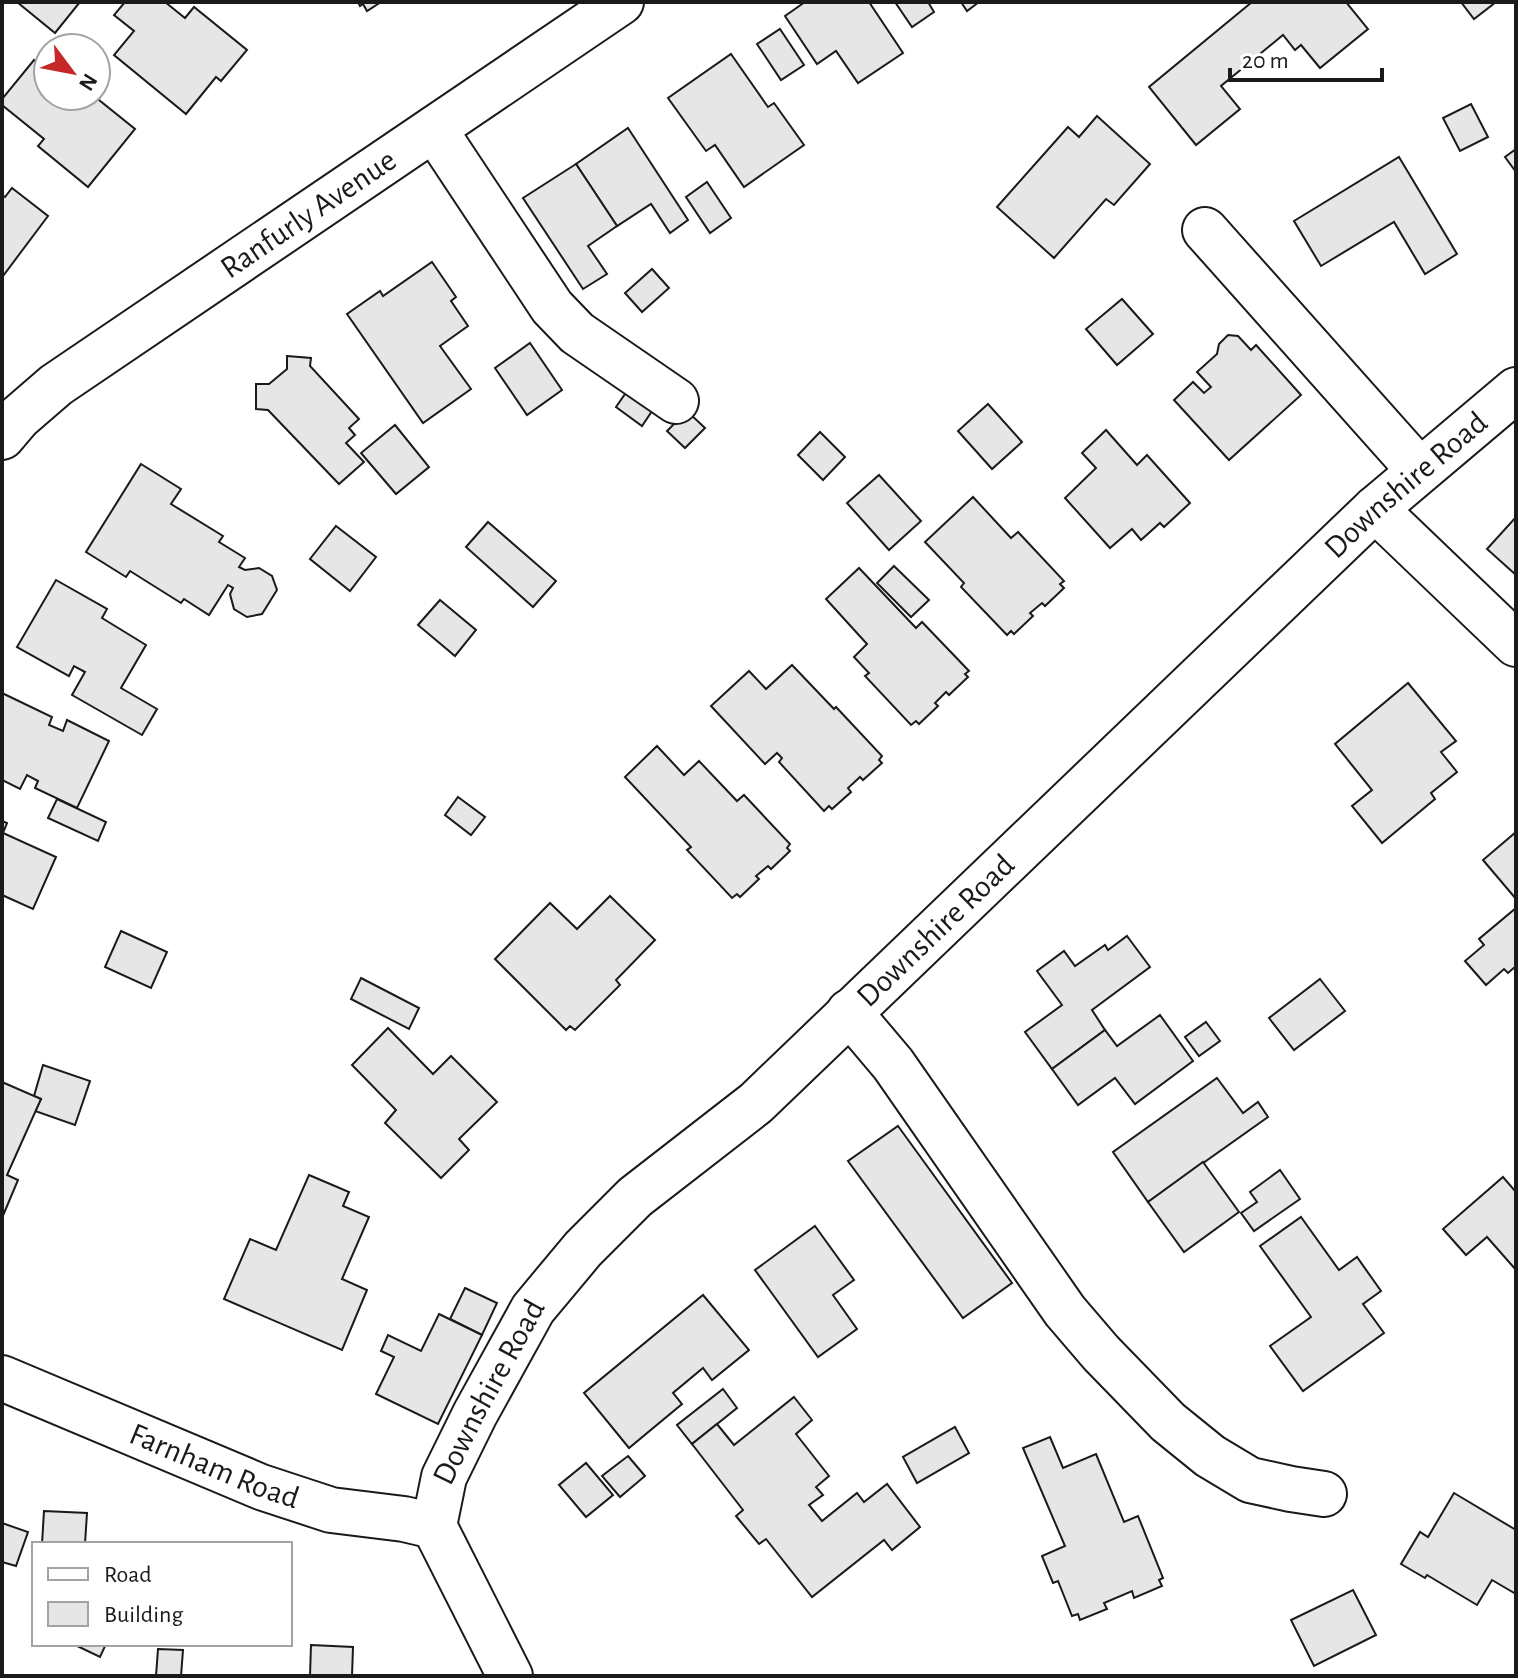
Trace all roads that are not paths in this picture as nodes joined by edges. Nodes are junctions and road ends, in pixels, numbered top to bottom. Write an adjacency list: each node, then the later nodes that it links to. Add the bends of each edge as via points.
1 (621, 2): 2 (street, Ranfurly Avenue)
2 (434, 129): 5 (street, via 552,307 577,333); 6 (street, Ranfurly Avenue, via 56,385)
3 (1205, 230): 7 (street)
4 (1516, 390): 7 (street, Downshire Road)
5 (676, 401)
6 (2, 437)
7 (1419, 470): 8 (street, Downshire Road)
8 (1375, 509): 9 (street); 10 (street, Downshire Road)
9 (1516, 644)
10 (849, 1012): 12 (street, via 893,1064 1065,1311 1168,1422 1250,1480); 13 (street, Downshire Road, via 756,1103 635,1197 533,1309 444,1477)
11 (2, 1378): 13 (street, Farnham Road, via 261,1487 331,1510)
12 (1324, 1494)
13 (434, 1526): 14 (street)
14 (510, 1676)

